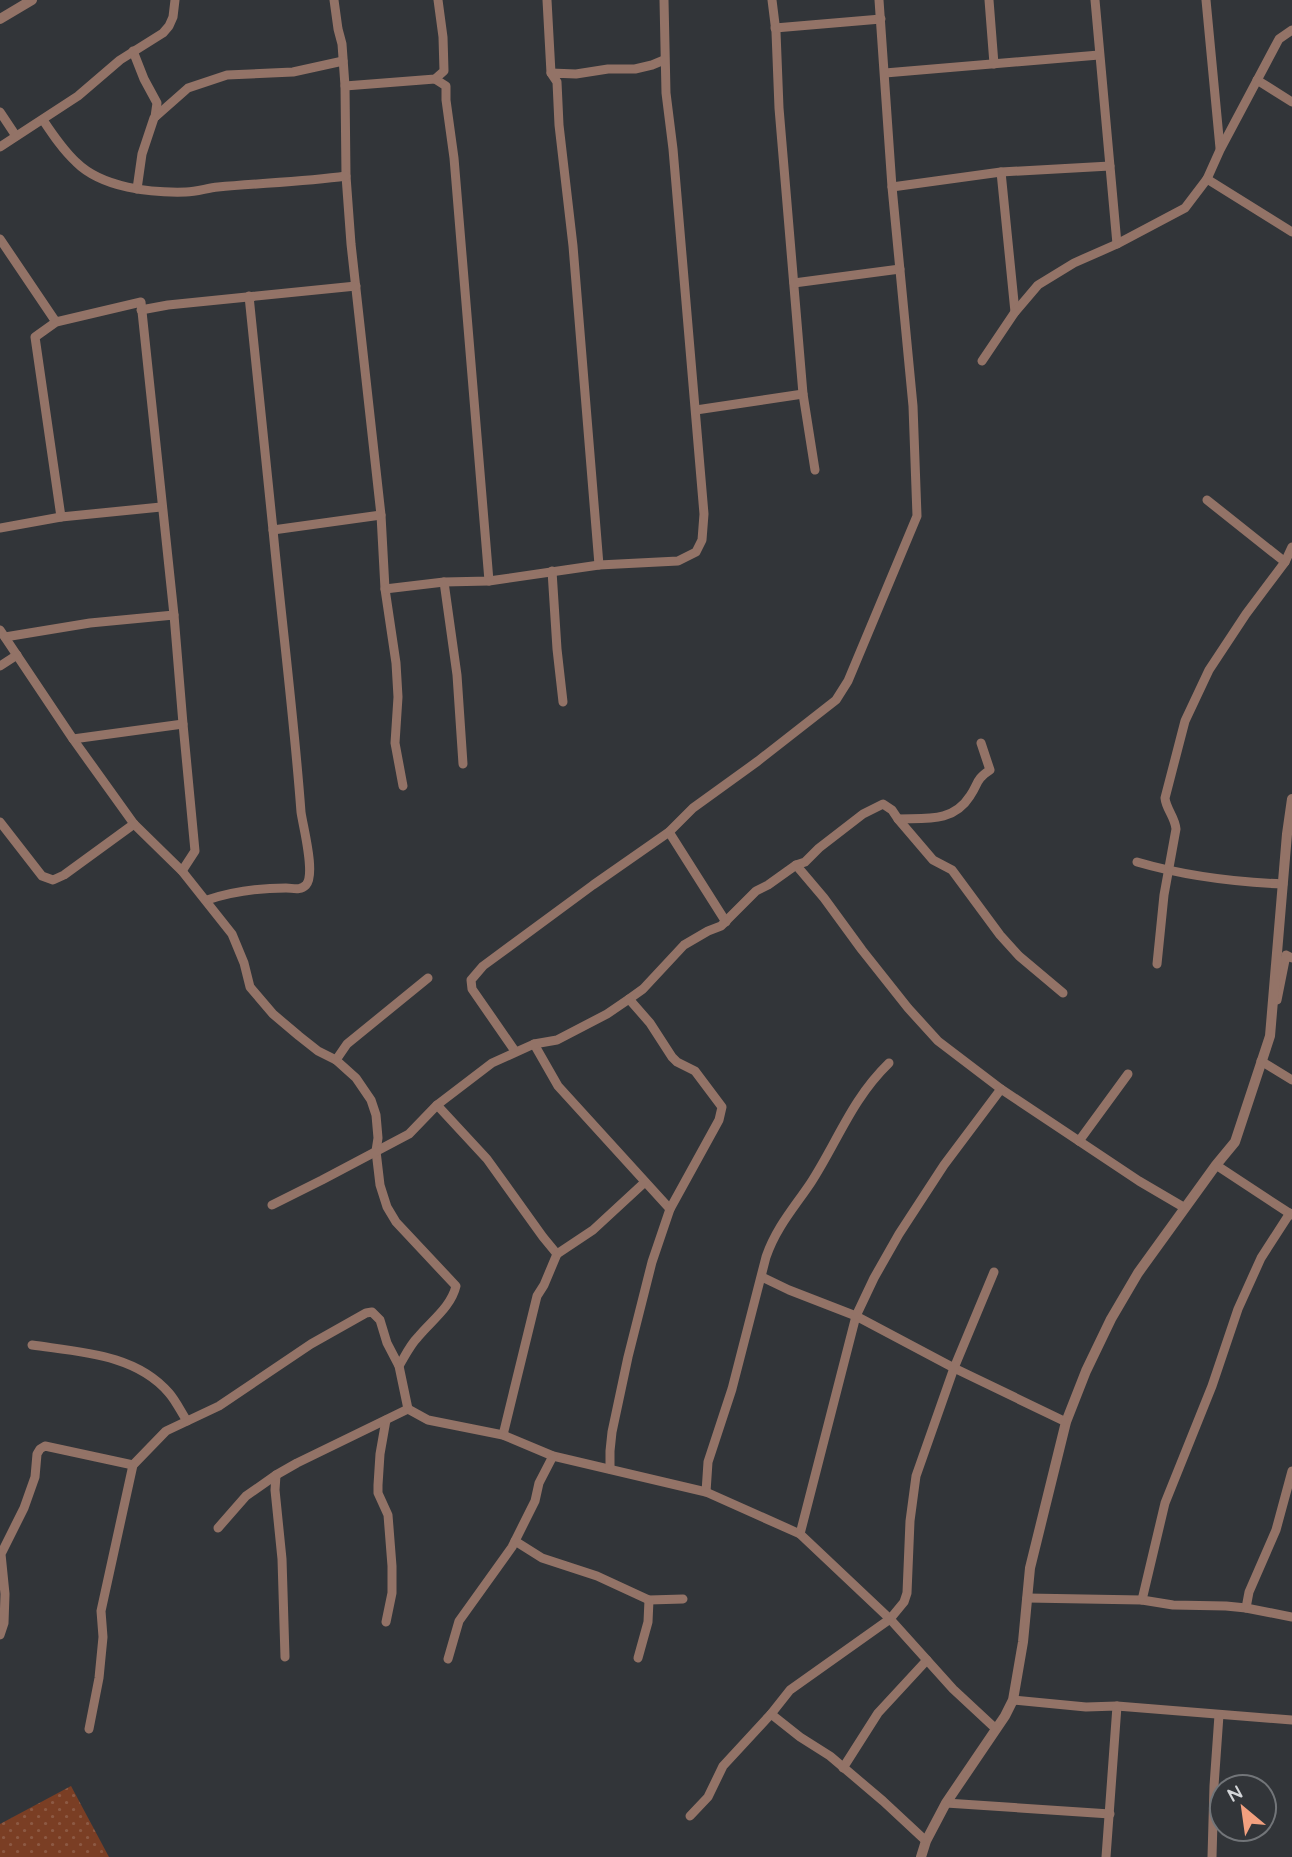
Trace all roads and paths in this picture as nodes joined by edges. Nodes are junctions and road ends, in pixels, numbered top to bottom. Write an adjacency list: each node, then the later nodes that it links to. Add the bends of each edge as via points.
1 (32, 0): 12 (street)
2 (175, 0): 16 (street, via 169,26)
3 (334, 0): 19 (street)
4 (438, 0): 21 (street)
5 (547, 0): 22 (street)
6 (664, 0): 18 (street)
7 (772, 0): 14 (street)
8 (879, 0): 13 (street)
9 (989, 0): 20 (street)
10 (1095, 0): 17 (street)
11 (1206, 0): 34 (street)
12 (0, 19)
13 (881, 19): 14 (street); 23 (street)
14 (775, 28): 45 (street)
15 (1292, 30): 25 (street, via 1279,39)
16 (133, 51): 30 (street, via 157,103); 31 (street)
17 (1099, 55): 20 (street); 35 (street)
18 (664, 60): 22 (street, via 635,69); 53 (street)
19 (343, 61): 26 (street); 30 (street, via 293,72 227,75 188,88)
20 (994, 64): 23 (street)
21 (444, 71): 24 (street); 27 (street)
22 (551, 73): 63 (street, via 557,82)
23 (885, 73): 39 (street)
24 (435, 79): 26 (street); 27 (street)
25 (1257, 80): 28 (street); 34 (street)
26 (345, 86): 37 (street)
27 (446, 86): 65 (street)
28 (1292, 102)
29 (0, 112): 32 (street)
30 (155, 118): 40 (street, via 142,154)
31 (43, 120): 32 (street); 40 (street, via 78,165 100,178)
32 (16, 136): 33 (street)
33 (0, 147)
34 (1220, 150): 38 (street)
35 (1110, 166): 36 (street); 43 (street)
36 (1001, 172): 39 (street); 49 (street)
37 (345, 176): 40 (street, via 187,192); 46 (street)
38 (1207, 178): 41 (street); 43 (street, via 1185,208)
39 (892, 187): 44 (street)
40 (137, 189)
41 (1292, 232)
42 (0, 239): 50 (street)
43 (1116, 244): 49 (street, via 1038,285)
44 (900, 269): 45 (street); 82 (street, via 913,406 917,516 836,700 693,808)
45 (794, 283): 52 (street)
46 (356, 286): 47 (street); 57 (street)
47 (249, 296): 48 (street); 60 (street)
48 (141, 310): 50 (street, via 141,302); 56 (street)
49 (1015, 312): 51 (street)
50 (56, 322): 58 (street, via 35,337)
51 (982, 360)
52 (803, 394): 53 (street); 54 (street)
53 (696, 410): 63 (street, via 704,514 702,541 696,552 678,561)
54 (815, 470)
55 (1207, 500): 62 (street)
56 (161, 507): 58 (street); 68 (street)
57 (381, 515): 60 (street); 67 (street)
58 (61, 517): 59 (street)
59 (0, 528)
60 (273, 530): 89 (street, via 309,883 303,888 226,894)
61 (1292, 547): 62 (street)
62 (1285, 562): 87 (street, via 1209,670 1185,721 1164,798 1176,829)
63 (599, 565): 64 (street)
64 (552, 571): 65 (street); 72 (street)
65 (489, 581): 66 (street)
66 (444, 582): 67 (street); 76 (street)
67 (385, 589): 77 (street, via 396,663 395,743)
68 (174, 615): 69 (street); 73 (street)
69 (2, 634): 70 (street)
70 (17, 655): 71 (street); 74 (street)
71 (0, 666)
72 (563, 702)
73 (183, 724): 74 (street); 86 (street, via 195,851)
74 (73, 739): 81 (street)
75 (981, 743): 79 (street, via 990,770 978,778 966,803 935,819)
76 (463, 764)
77 (403, 786)
78 (1292, 799): 83 (street)
79 (898, 819): 85 (street, via 883,804); 94 (street, via 933,860 952,870 1019,956)
80 (0, 822): 81 (street, via 42,876 53,880)
81 (134, 824): 86 (street)
82 (669, 832): 90 (street); 98 (street, via 593,884 471,980 472,989)
83 (1289, 836): 88 (street)
84 (1137, 862): 87 (street)
85 (796, 865): 90 (street, via 750,896); 104 (street, via 938,1041)
86 (182, 871): 89 (street)
87 (1169, 872): 88 (street); 92 (street)
88 (1283, 884): 96 (street)
89 (207, 900): 99 (street, via 232,934 250,987 273,1014)
90 (726, 922): 95 (street, via 684,945)
91 (1292, 958): 96 (street, via 1286,955)
92 (1157, 964)
93 (428, 978): 99 (street, via 347,1044)
94 (1063, 993)
95 (629, 999): 97 (street, via 557,1040); 112 (street, via 668,1053 695,1071 722,1107)
96 (1270, 1036): 100 (street)
97 (534, 1044): 98 (street); 109 (street, via 558,1086)
98 (516, 1051): 105 (street, via 492,1063)
99 (336, 1060): 107 (street, via 371,1100 376,1115)
100 (1261, 1061): 103 (street); 108 (street, via 1235,1142)
101 (889, 1062): 116 (street, via 852,1107 811,1182 776,1232)
102 (1128, 1074): 106 (street)
103 (1292, 1080)
104 (1001, 1090): 106 (street); 117 (street, via 899,1234)
105 (437, 1105): 107 (street, via 409,1134); 114 (street, via 487,1159)
106 (1079, 1141): 111 (street)
107 (376, 1151): 110 (street); 119 (street, via 387,1207 456,1286)
108 (1216, 1165): 111 (street); 113 (street)
109 (645, 1182): 112 (street); 114 (street, via 593,1230)
110 (272, 1205)
111 (1185, 1208): 124 (street, via 1111,1319)
112 (670, 1209): 128 (street, via 625,1369 612,1432)
113 (1291, 1214): 138 (street, via 1261,1258 1238,1309 1165,1503)
114 (557, 1254): 125 (street, via 537,1296)
115 (994, 1272): 120 (street)
116 (762, 1277): 117 (street); 131 (street, via 710,1455)
117 (856, 1316): 120 (street); 133 (street)
118 (32, 1345): 123 (street, via 94,1354 139,1369 169,1393)
119 (399, 1366): 121 (street); 123 (street, via 380,1320 372,1312 366,1313 219,1406)
120 (954, 1368): 124 (street); 141 (street, via 916,1476 907,1592)
121 (408, 1409): 122 (street); 125 (street, via 437,1423)
122 (386, 1420): 130 (street); 142 (street, via 378,1493 388,1515 393,1566)
123 (187, 1421): 127 (street, via 166,1431)
124 (1066, 1422): 135 (street, via 1040,1522)
125 (503, 1435): 126 (street)
126 (552, 1457): 128 (street); 134 (street)
127 (133, 1465): 143 (street, via 40,1448 24,1508 1,1554 5,1594); 153 (street, via 101,1611 99,1678)
128 (610, 1469): 131 (street)
129 (1292, 1471): 139 (street, via 1276,1530)
130 (276, 1475): 132 (street, via 246,1496); 144 (street)
131 (706, 1492): 133 (street)
132 (218, 1528)
133 (800, 1534): 141 (street)
134 (515, 1541): 137 (street, via 542,1558 590,1573); 146 (street, via 459,1621)
135 (1027, 1598): 138 (street); 148 (street)
136 (683, 1599): 137 (street)
137 (649, 1600): 145 (street)
138 (1142, 1600): 139 (street)
139 (1246, 1608): 140 (street)
140 (1292, 1617)
141 (890, 1619): 147 (street); 150 (street, via 790,1690)
142 (386, 1622)
143 (0, 1634)
144 (285, 1657)
145 (638, 1658)
146 (448, 1659)
147 (927, 1660): 154 (street); 155 (street, via 878,1713)
148 (1013, 1700): 149 (street); 154 (street)
149 (1117, 1706): 151 (street); 157 (street)
150 (771, 1714): 155 (street); 158 (street, via 723,1766 708,1797)
151 (1219, 1715): 152 (street); 162 (street)
152 (1292, 1720)
153 (89, 1729)
154 (996, 1729): 156 (street)
155 (843, 1768): 159 (street)
156 (946, 1803): 157 (street); 159 (street)
157 (1110, 1814): 161 (street)
158 (690, 1816)
159 (926, 1841): 160 (street)
160 (921, 1857)
161 (1106, 1857)
162 (1212, 1857)

